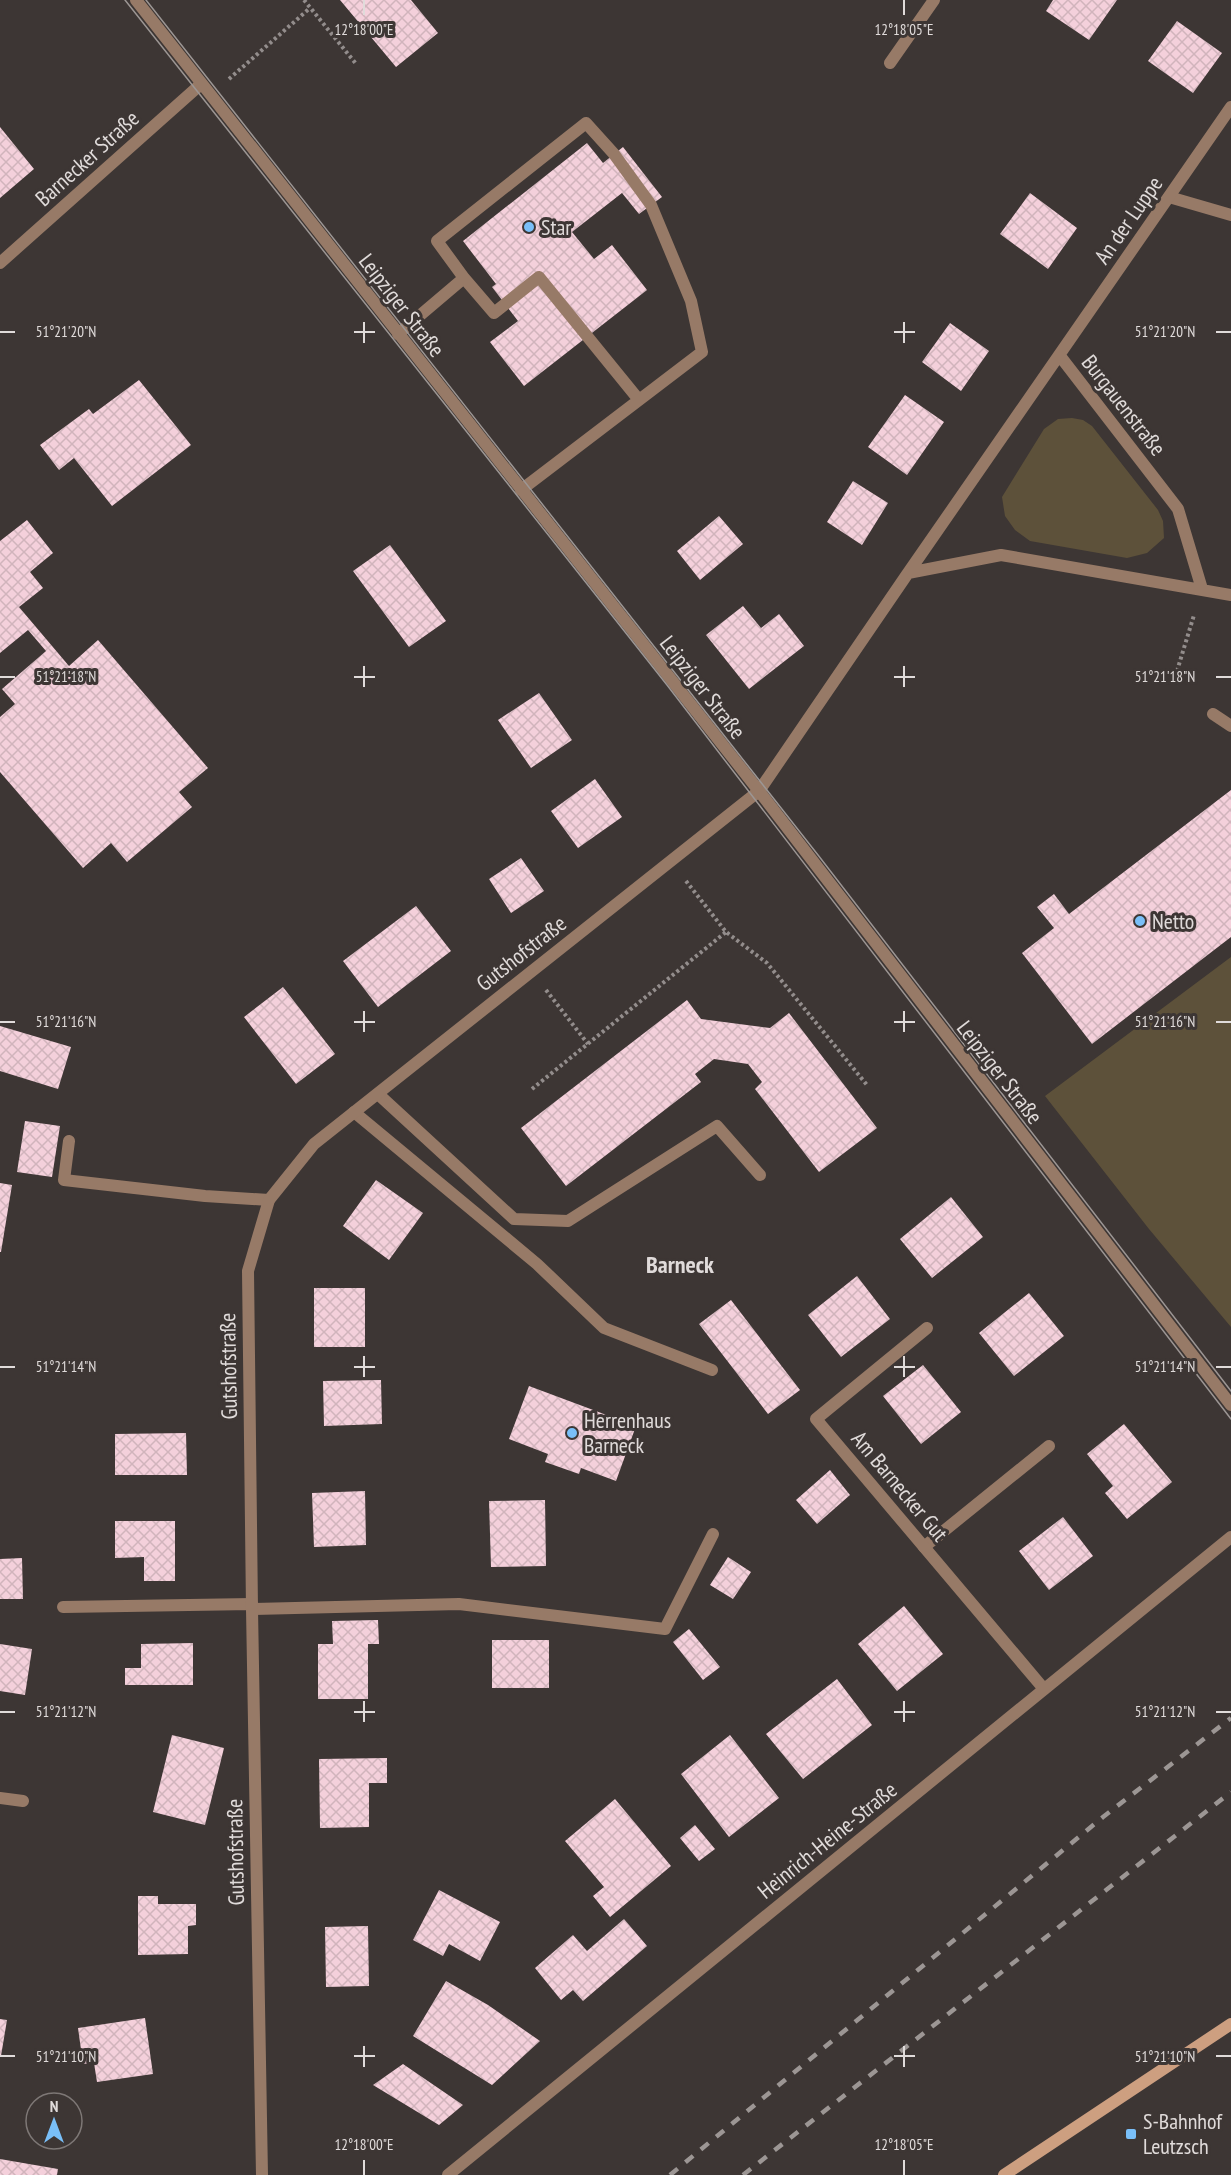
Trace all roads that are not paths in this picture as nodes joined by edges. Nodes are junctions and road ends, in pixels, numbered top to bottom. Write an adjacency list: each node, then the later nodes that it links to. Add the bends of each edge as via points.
1 (934, 0): 3 (street)
2 (141, 2): 4 (street, Leipziger Straße)
3 (890, 63)
4 (201, 84): 8 (street, Barnecker Straße); 10 (street, Leipziger Straße)
5 (1231, 107): 6 (street, An der Luppe)
6 (1169, 196): 7 (street); 11 (street, An der Luppe)
7 (1231, 215)
8 (0, 263)
9 (464, 278): 10 (street); 12 (street, via 494,313 539,277); 12 (street, via 437,241 586,123 651,205 691,301 702,352)
10 (398, 334): 13 (street, Leipziger Straße)
11 (1060, 356): 14 (street, Burgauenstraße); 15 (street, Burgauenstraße, via 1178,509)
12 (639, 400): 13 (street)
13 (521, 489): 19 (street, Leipziger Straße)
14 (908, 573): 15 (street, via 1002,555); 19 (street, Burgauenstraße)
15 (1202, 589): 16 (street)
16 (1231, 595)
17 (1213, 714): 18 (street)
18 (1231, 726)
19 (759, 791): 20 (street, Gutshofstraße); 27 (street, Leipziger Straße)
20 (378, 1094): 21 (street, Gutshofstraße); 23 (street, via 514,1219 568,1221 717,1126)
21 (354, 1112): 24 (street, Gutshofstraße, via 314,1144); 26 (street, via 537,1264 604,1328)
22 (69, 1141): 24 (street, via 64,1180)
23 (760, 1175)
24 (269, 1200): 33 (street, Gutshofstraße, via 248,1271)
25 (927, 1328): 31 (street, Am Barnecker Gut, via 816,1419)
26 (712, 1370)
27 (1231, 1404)
28 (1048, 1446): 31 (street)
29 (713, 1534): 33 (street, via 665,1629 459,1604)
30 (1231, 1537): 34 (street, Heinrich-Heine-Straße)
31 (924, 1547): 34 (street, Am Barnecker Gut)
32 (63, 1607): 33 (street)
33 (252, 1607): 38 (street, Gutshofstraße)
34 (1044, 1689): 39 (street, Heinrich-Heine-Straße)
35 (0, 1798): 36 (street)
36 (23, 1801)
37 (1231, 2024): 40 (main road)
38 (262, 2175)
39 (448, 2175)
40 (1004, 2175)

